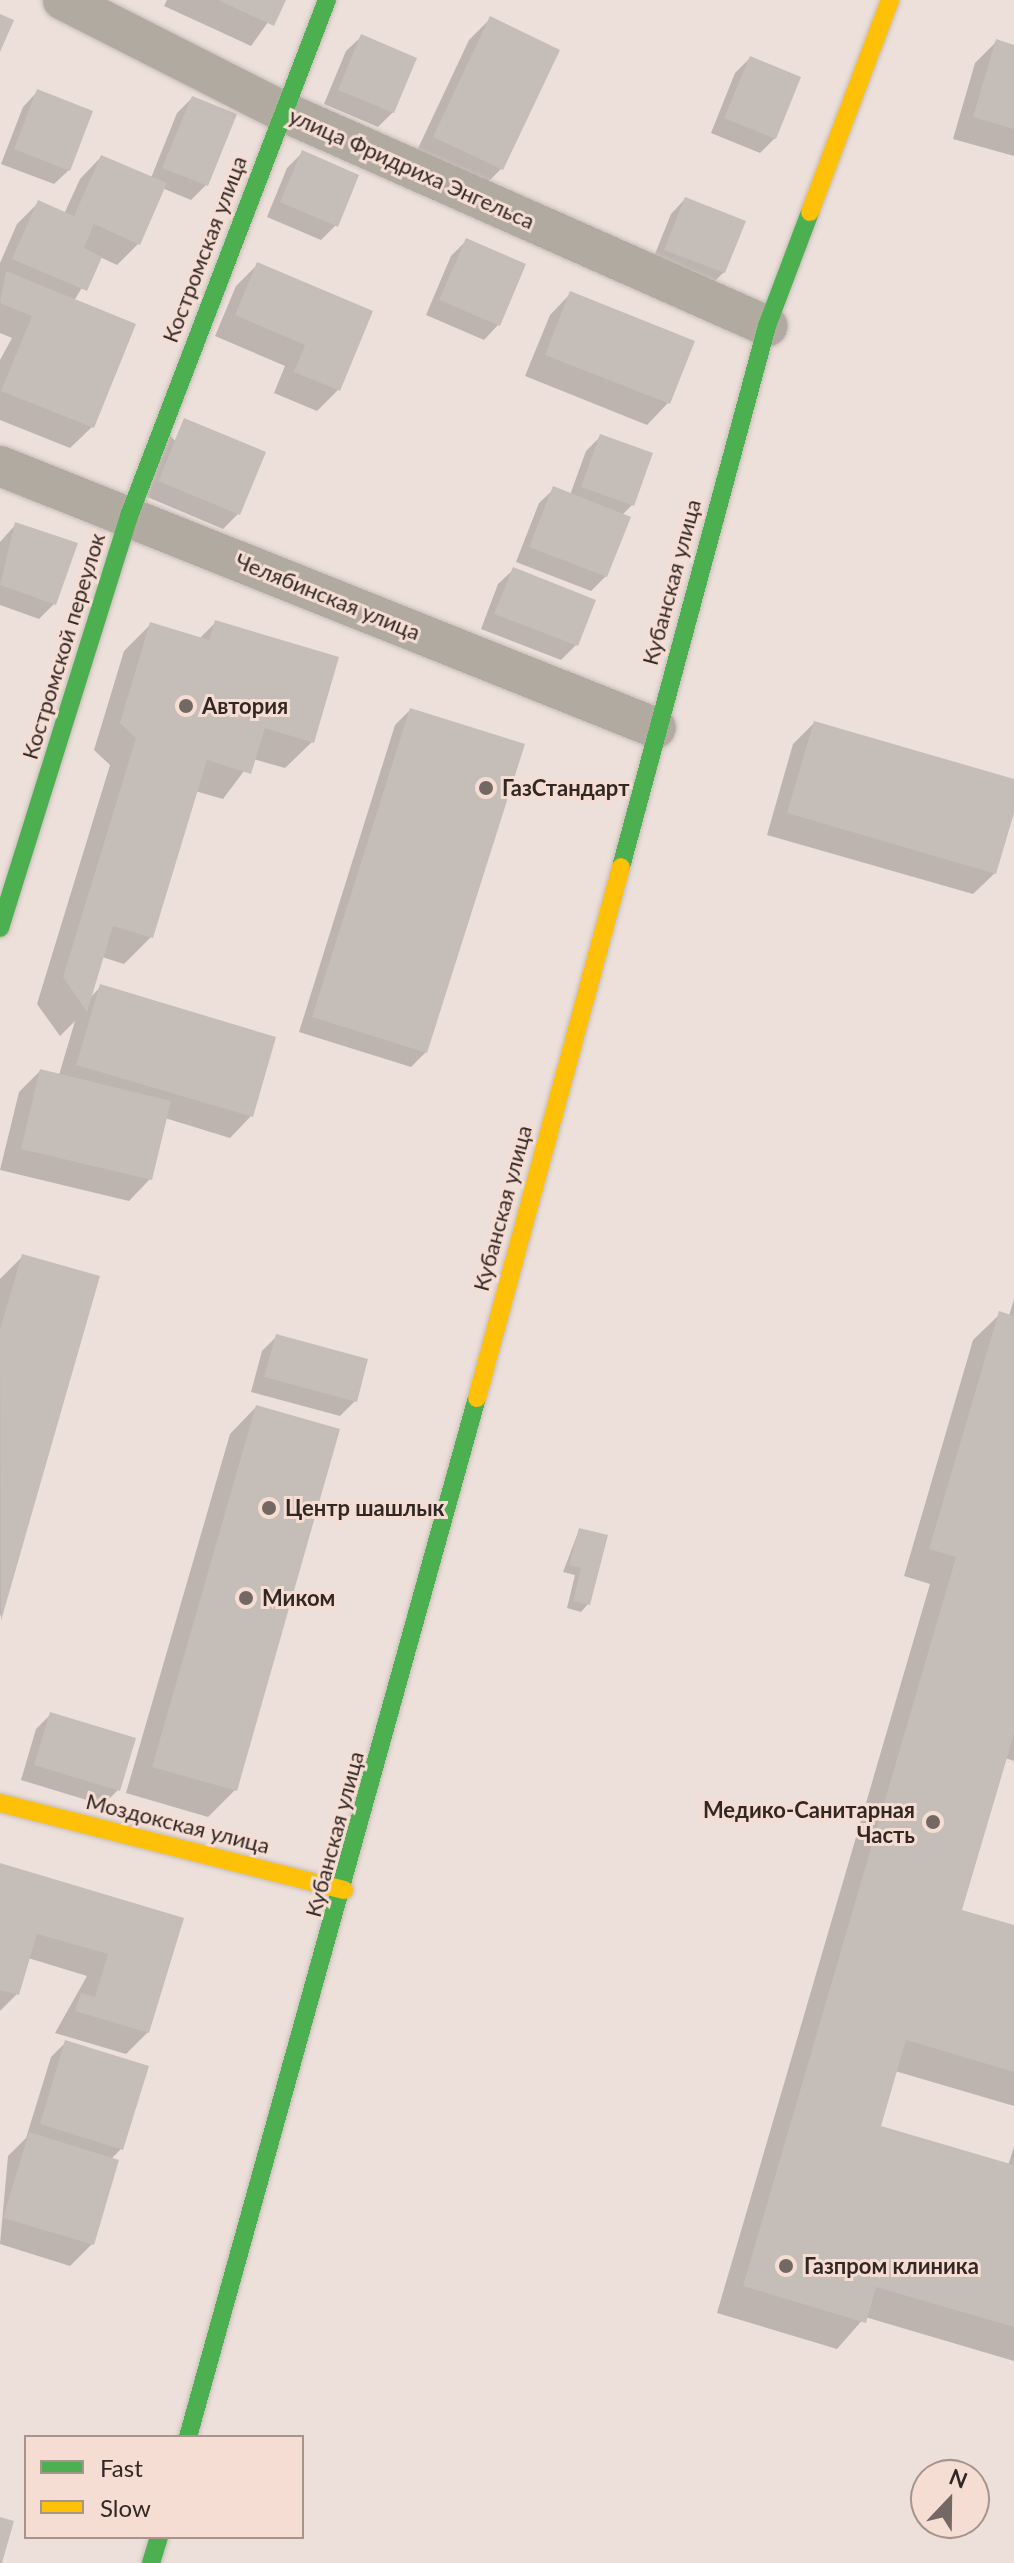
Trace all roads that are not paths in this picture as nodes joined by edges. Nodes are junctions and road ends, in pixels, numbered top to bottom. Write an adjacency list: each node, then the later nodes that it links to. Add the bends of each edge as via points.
1 (63, 0): 4 (street, улица Фридриха Энгельса)
2 (327, 0): 4 (main road, Костромская улица)
3 (890, 0): 5 (main road, Кубанская улица)
4 (282, 111): 5 (street, улица Фридриха Энгельса); 7 (main road, Костромская улица)
5 (767, 326): 8 (main road, Кубанская улица)
6 (0, 466): 7 (street, Челябинская улица)
7 (129, 516): 8 (street, Челябинская улица); 9 (main road, Костромской переулок)
8 (656, 728): 11 (main road, Кубанская улица)
9 (1, 920)
10 (0, 1803): 11 (main road, Моздокская улица)
11 (344, 1890): 12 (main road, Кубанская улица)
12 (189, 2435)
13 (158, 2539): 14 (main road)
14 (151, 2563)

